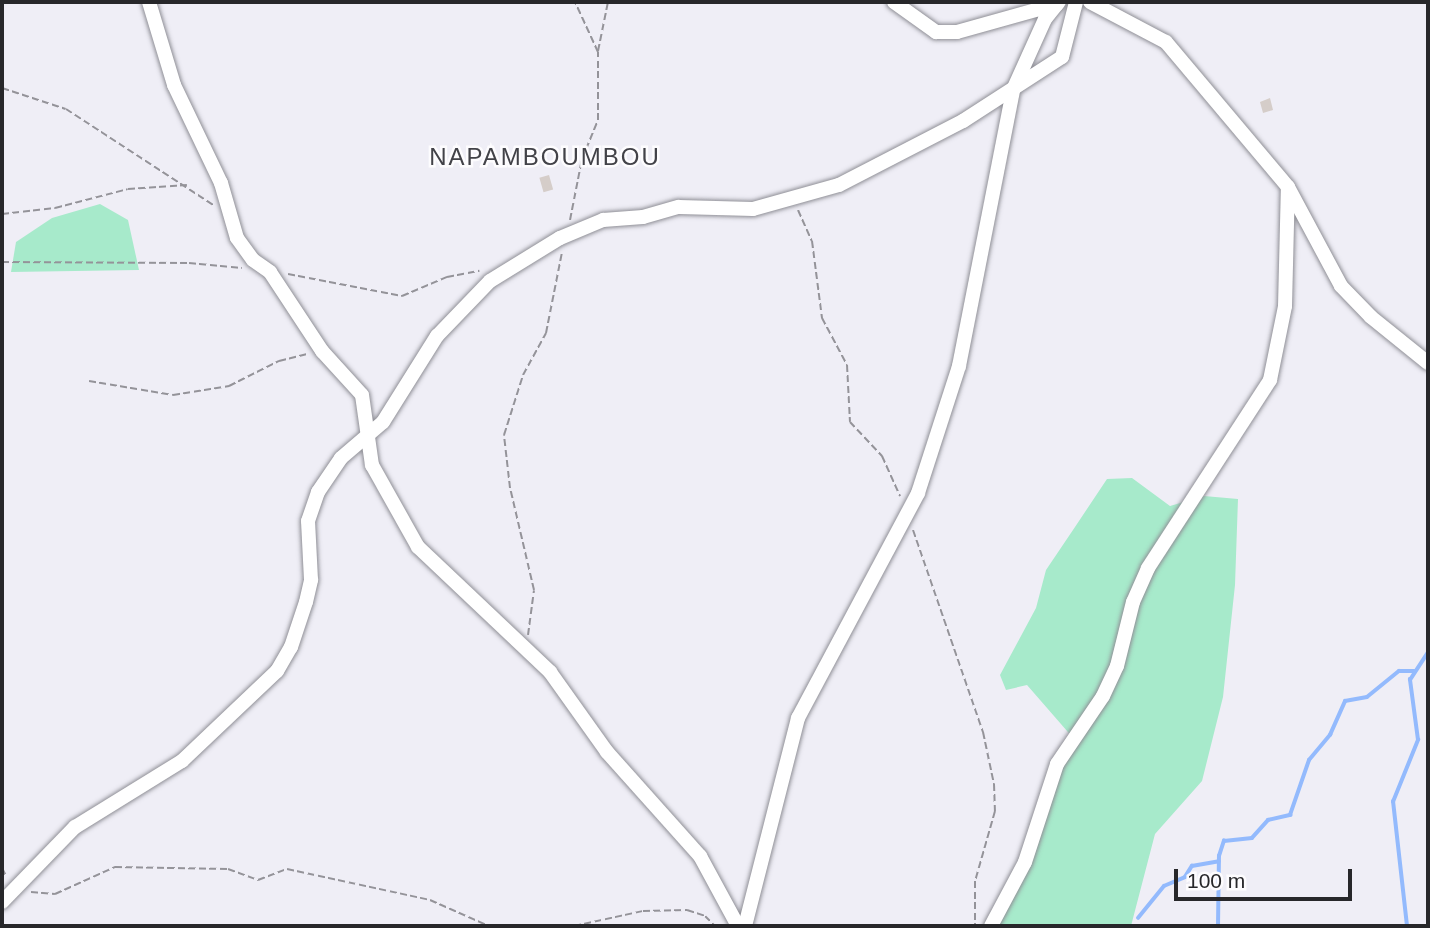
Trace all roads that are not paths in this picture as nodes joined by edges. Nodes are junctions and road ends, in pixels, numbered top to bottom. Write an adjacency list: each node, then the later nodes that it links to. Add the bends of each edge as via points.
1 (149, 2): 9 (street, via 174,85 221,183 237,239 253,260 270,272 322,351 362,394)
2 (894, 2): 5 (street, via 936,32 957,32)
3 (1076, 2): 6 (street, via 1062,58)
4 (1090, 2): 7 (street, via 1166,42)
5 (1058, 3): 6 (street, via 1045,19)
6 (1013, 90): 9 (street, via 838,185 793,201 753,209 680,207 643,217 603,220 567,234 511,266 481,290 437,336 383,422); 12 (street, via 959,366 918,493 798,718)
7 (1288, 187): 8 (street, via 1341,286); 13 (street, via 1285,306 1270,380 1148,568 1133,602 1117,666 1058,764 1025,862)
8 (1428, 363)
9 (367, 439): 10 (street, via 341,458 318,492 308,521 309,591 292,647 277,671 182,761 75,827); 11 (street, via 372,465 418,547 550,671 607,752 700,856)
10 (2, 902)
11 (738, 926)
12 (745, 926)
13 (991, 926)

